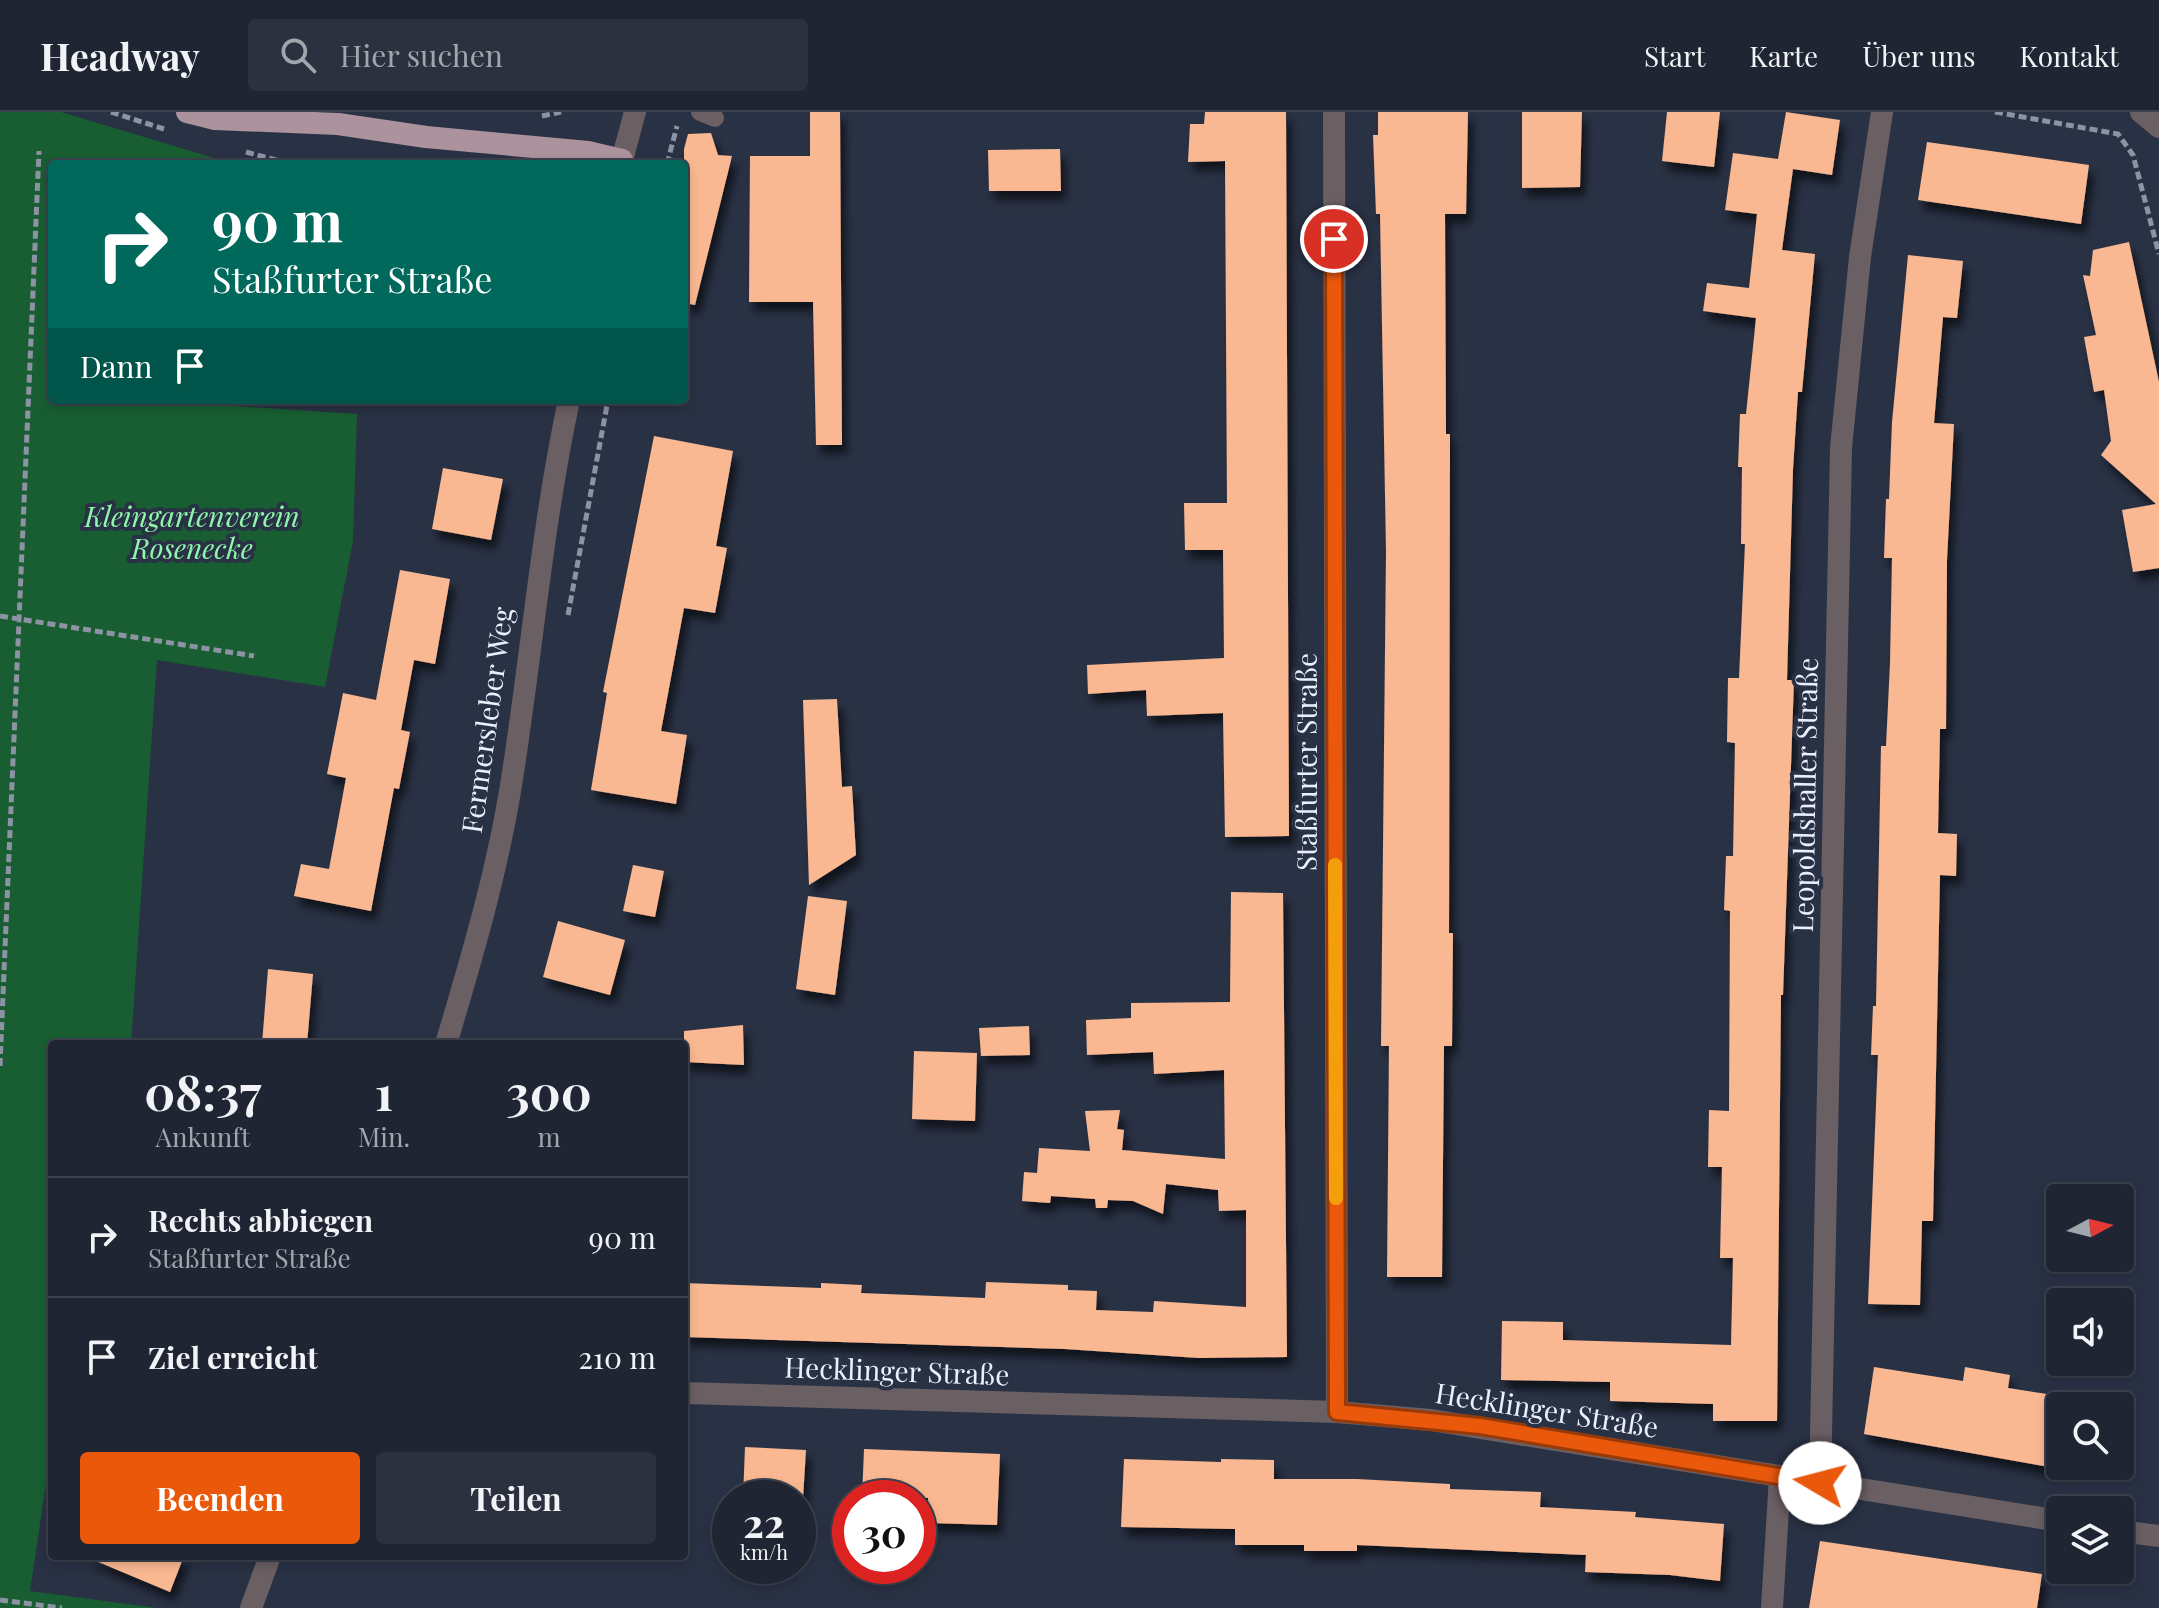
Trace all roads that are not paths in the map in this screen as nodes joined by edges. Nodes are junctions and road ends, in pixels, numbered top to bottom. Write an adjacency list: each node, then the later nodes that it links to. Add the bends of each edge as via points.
1 (187, 112): 7 (highway, via 215,119)
2 (303, 112): 7 (highway)
3 (635, 112): 10 (street)
4 (1334, 112): 14 (street, Staßfurter Straße)
5 (1882, 112): 16 (street, Leopoldshaller Straße, via 1860,257 1841,448)
6 (2141, 112): 8 (street)
7 (338, 124): 9 (highway, via 588,152)
8 (2159, 127)
9 (614, 160)
10 (622, 160)
11 (568, 404): 12 (street, Fermersleber Weg, via 542,542 506,812)
12 (447, 1040)
13 (688, 1393): 14 (street, Hecklinger Straße)
14 (1337, 1412): 15 (street, Hecklinger Straße, via 1480,1426)
15 (1780, 1477): 16 (street, Hecklinger Straße); 22 (street)
16 (1820, 1483): 17 (street, Hecklinger Straße)
17 (2046, 1519)
18 (2134, 1533): 19 (street)
19 (2159, 1536)
20 (269, 1560): 21 (street)
21 (251, 1608)
22 (1772, 1608)

